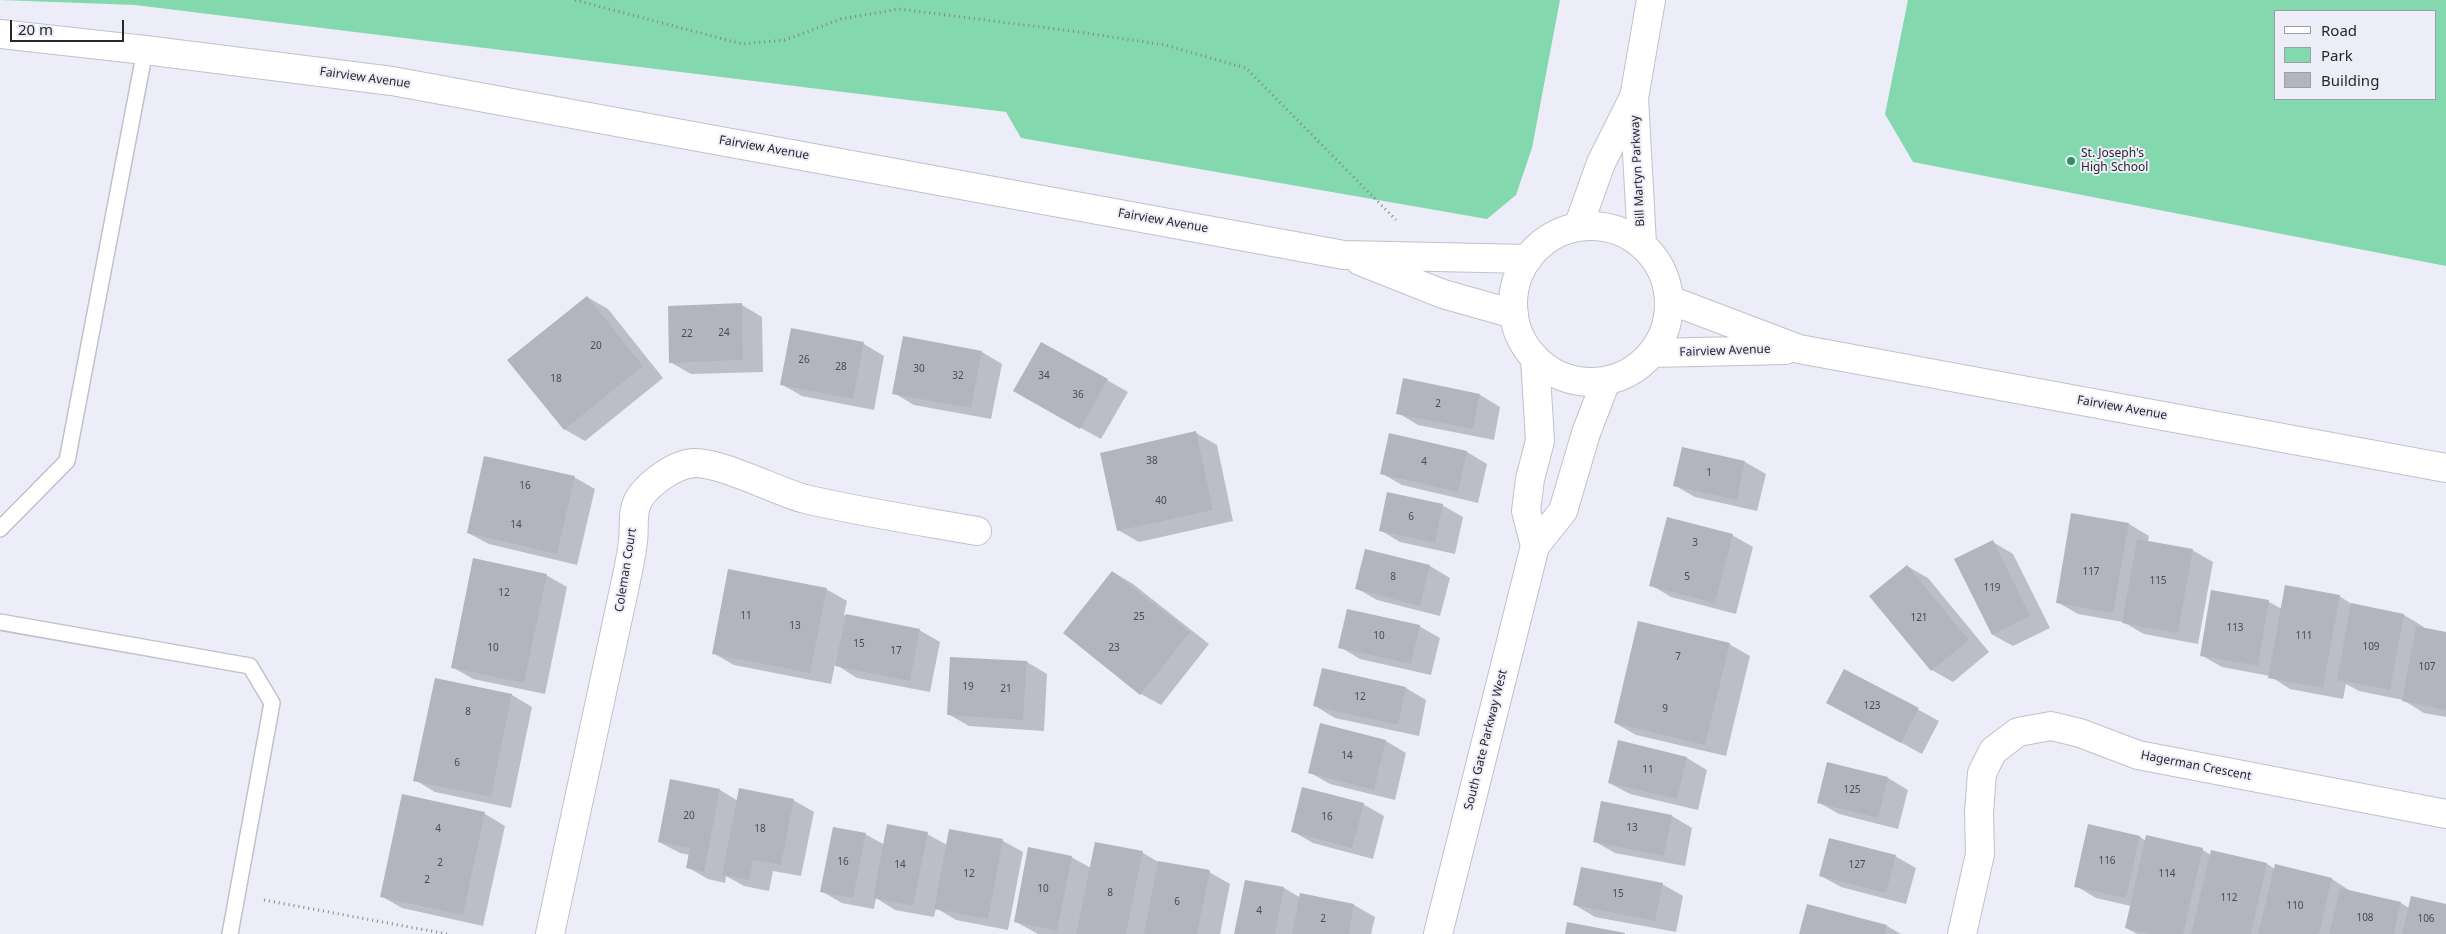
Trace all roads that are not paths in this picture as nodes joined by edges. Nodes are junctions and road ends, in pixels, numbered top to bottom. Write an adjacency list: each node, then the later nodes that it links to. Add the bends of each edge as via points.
1 (1650, 0): 4 (main road, Bill Martyn Parkway)
2 (0, 34): 3 (main road, Fairview Avenue)
3 (145, 50): 7 (main road, Fairview Avenue, via 392,81); 16 (lane, via 67,461)
4 (1634, 98): 5 (main road, Bill Martyn Parkway, via 1601,163); 6 (main road, Bill Martyn Parkway)
5 (1578, 226): 6 (main road, via 1601,226 1623,232); 8 (main road, via 1559,232 1542,243)
6 (1642, 244): 9 (main road, via 1662,272)
7 (1344, 255): 8 (main road, Fairview Avenue); 10 (main road, via 1443,294)
8 (1528, 259): 10 (main road, via 1518,276)
9 (1670, 300): 11 (main road, Fairview Avenue); 12 (main road, via 1662,337)
10 (1514, 314): 13 (main road, via 1521,338)
11 (1799, 350): 12 (main road, Fairview Avenue); 15 (main road, Fairview Avenue)
12 (1652, 353): 14 (main road, via 1632,371)
13 (1535, 358): 14 (main road, via 1556,374 1580,381); 18 (main road, South Gate Parkway West, via 1540,441 1526,511)
14 (1606, 380): 18 (main road, South Gate Parkway West, via 1563,511)
15 (2446, 468)
16 (0, 530)
17 (977, 531): 22 (main road, Coleman Court, via 804,498 710,465 693,463 676,469 651,486 640,497 634,510 628,571)
18 (1535, 546): 23 (main road, South Gate Parkway West)
19 (0, 622): 21 (lane, via 250,666 272,703)
20 (2446, 814): 24 (main road, Hagerman Crescent, via 2138,755 2080,733 2051,726 2018,732 1993,751 1982,774 1980,854)
21 (230, 934)
22 (550, 934)
23 (1438, 934)
24 (1962, 934)

